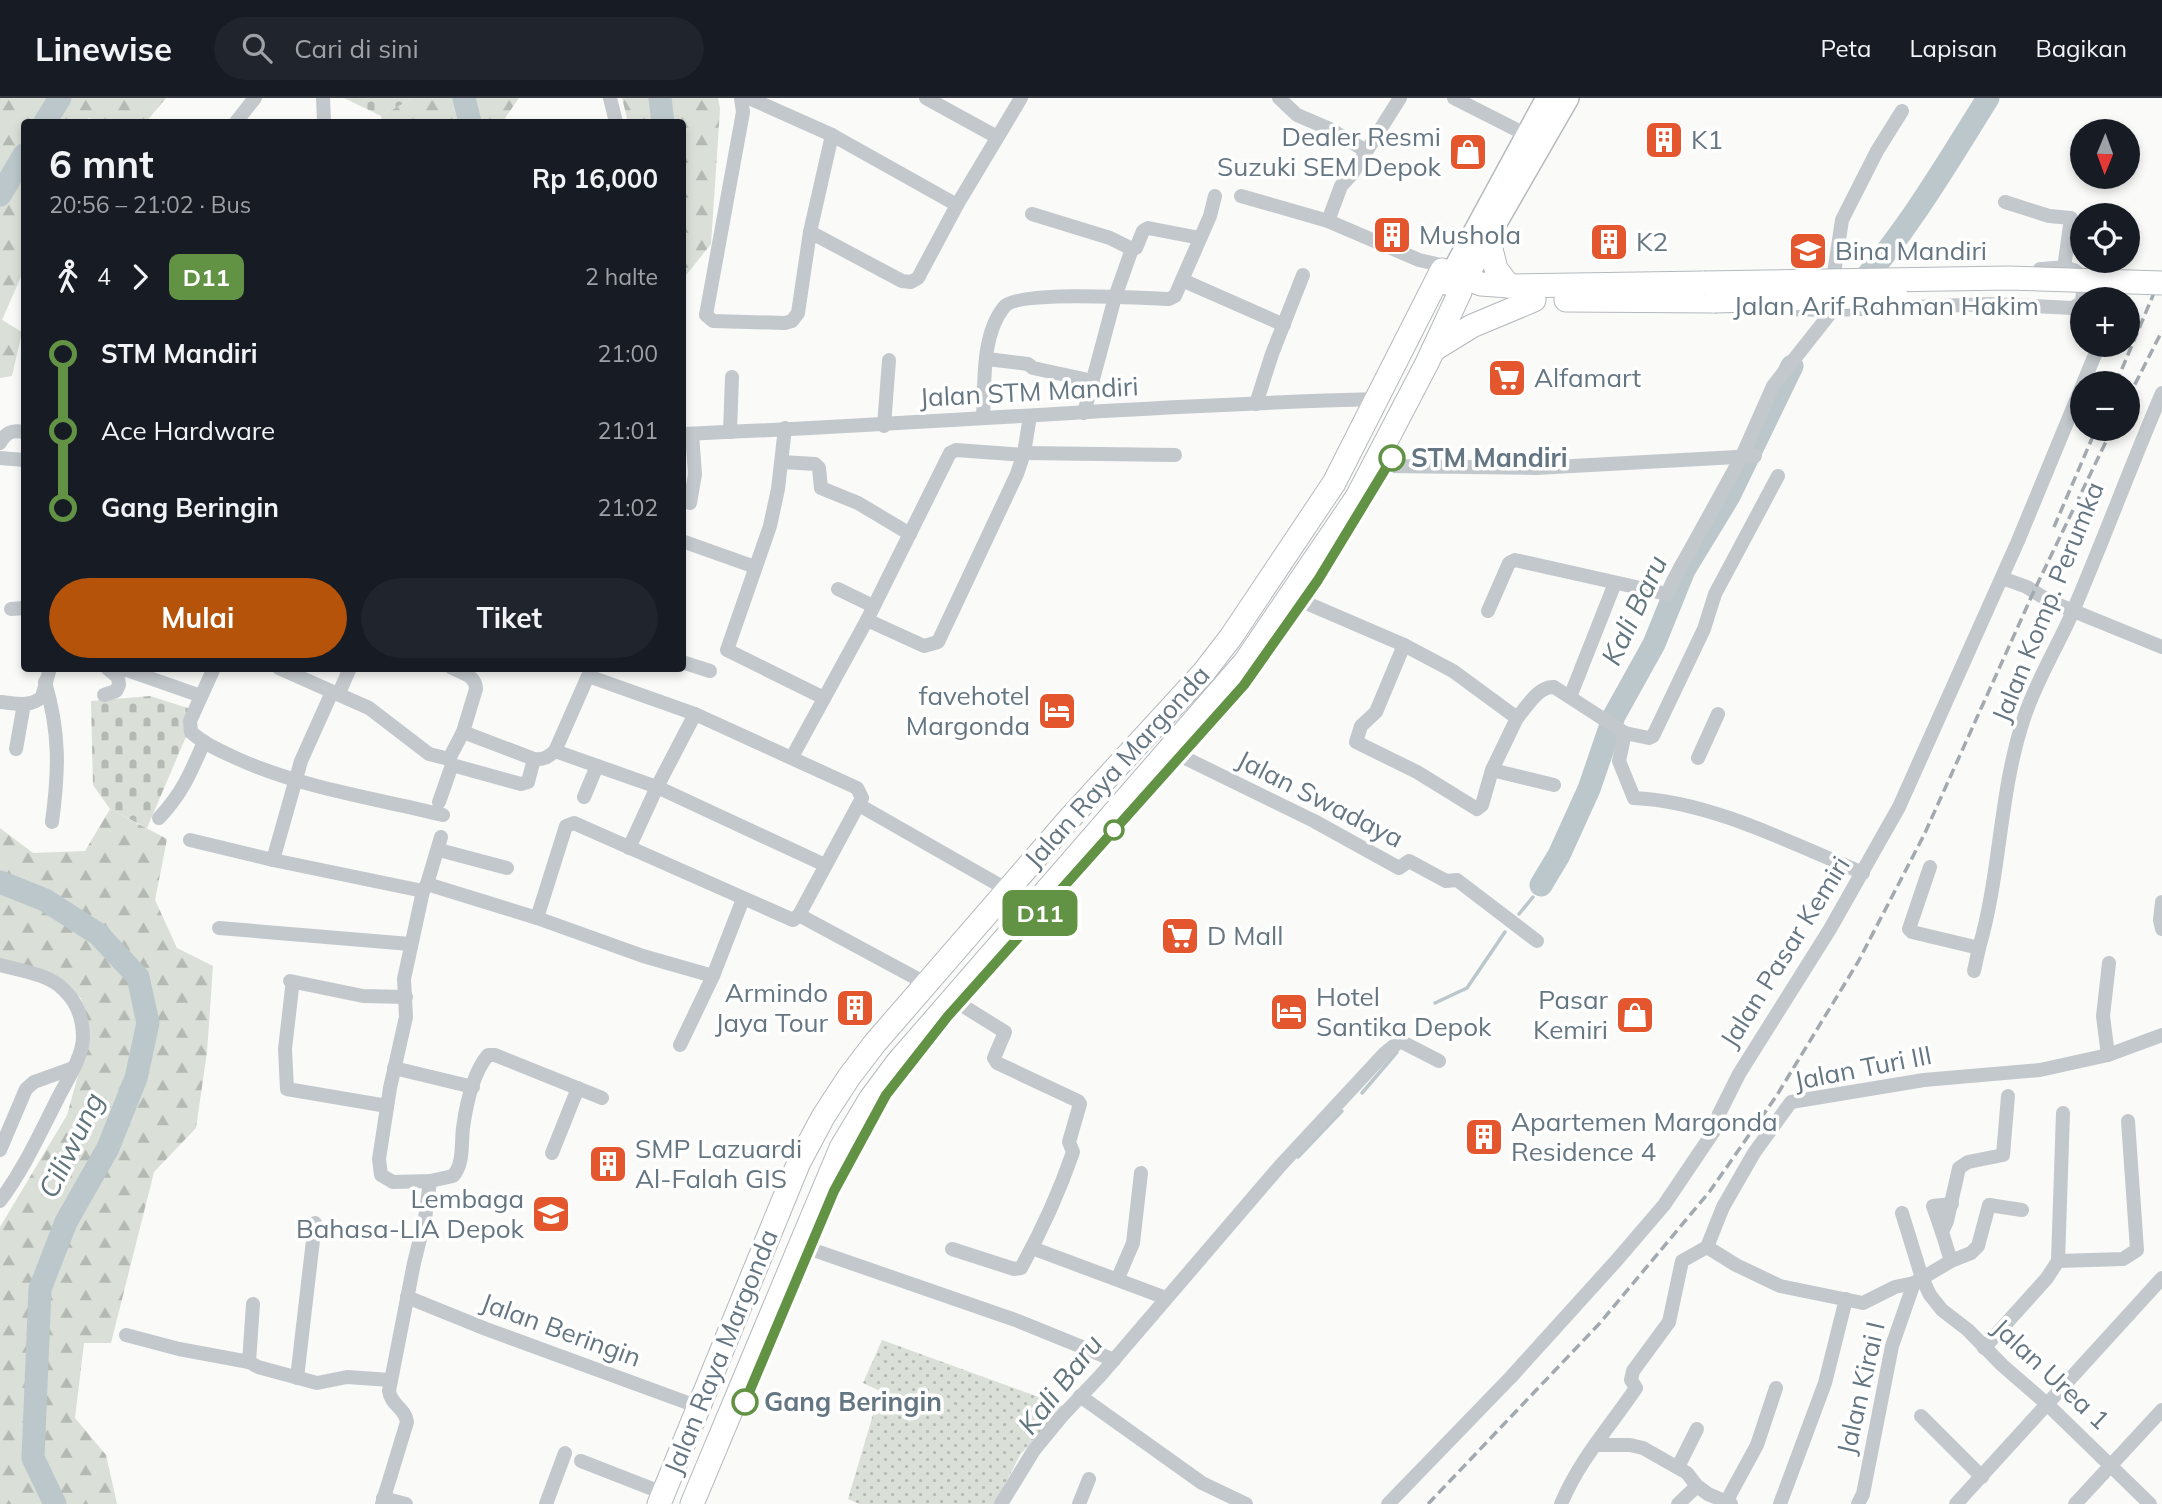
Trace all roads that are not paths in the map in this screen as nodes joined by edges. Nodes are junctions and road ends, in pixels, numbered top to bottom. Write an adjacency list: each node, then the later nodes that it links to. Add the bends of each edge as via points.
1 (255, 98): 15 (street)
2 (323, 98): 16 (street)
3 (610, 98): 17 (street)
4 (741, 98): 28 (street, via 743,112 708,319 792,321 798,313)
5 (748, 98): 19 (street)
6 (926, 98): 20 (street)
7 (1021, 98): 20 (street)
8 (1279, 98): 21 (street, via 1297,116)
9 (1400, 98): 21 (street)
10 (1454, 98): 18 (street)
11 (1537, 98): 18 (main road, Jalan Raya Margonda)
12 (1548, 98): 35 (main road, Jalan Raya Margonda)
13 (1568, 98): 29 (main road, Jalan Raya Margonda)
14 (1902, 111): 33 (street, via 1842,220)
15 (238, 119)
16 (324, 119)
17 (615, 119)
18 (1519, 131): 35 (main road, Jalan Raya Margonda)
19 (832, 135): 25 (street); 28 (street)
20 (997, 137): 25 (street)
21 (1366, 151): 27 (street, via 1341,186)
22 (1241, 196): 27 (street)
23 (1215, 197): 30 (street)
24 (2005, 202): 32 (street, via 2071,218)
25 (957, 205): 28 (street, via 918,278 911,282)
26 (1032, 214): 31 (street)
27 (1328, 221): 35 (street)
28 (810, 232)
29 (1488, 237): 35 (main road, Jalan Raya Margonda); 38 (highway, via 1496,269)
30 (1200, 238): 31 (street, via 1148,228); 36 (street)
31 (1132, 249): 42 (street)
32 (2064, 268): 33 (street, Jalan Arif Rahman Hakim); 39 (street, Jalan Arif Rahman Hakim, via 2077,271)
33 (1834, 272): 40 (street, Jalan Arif Rahman Hakim, via 1729,276)
34 (1303, 275): 47 (street)
35 (1450, 277): 38 (highway, Jalan Arif Rahman Hakim); 44 (highway, Jalan Arif Rahman Hakim, via 1488,299); 48 (highway, Jalan Raya Margonda); 55 (highway, Jalan Raya Margonda)
36 (1182, 279): 42 (street, via 1169,299); 47 (street)
37 (2162, 283): 41 (highway, Jalan Arif Rahman Hakim, bridge, via 2021,278)
38 (1508, 286): 40 (highway, Jalan Arif Rahman Hakim)
39 (2083, 287)
40 (1680, 292): 41 (highway, Jalan Arif Rahman Hakim); 44 (highway, Jalan Arif Rahman Hakim); 46 (street, Jalan Arif Rahman Hakim, via 1740,308)
41 (1709, 292): 43 (highway, Jalan Arif Rahman Hakim, bridge)
42 (1115, 296): 51 (street, via 1009,303 993,327); 53 (street)
43 (2162, 298)
44 (1534, 300): 48 (highway, via 1472,326)
45 (2070, 309): 46 (street, Jalan Arif Rahman Hakim, via 1990,304)
46 (1833, 310): 68 (street, via 1773,386)
47 (1284, 325): 56 (street)
48 (1430, 357): 72 (highway, Jalan Raya Margonda, via 1425,389); 76 (highway, Jalan Raya Margonda)
49 (2094, 357): 79 (street, Jalan Pasar Kemiri)
50 (889, 359): 60 (street)
51 (987, 359): 53 (street); 59 (street)
52 (732, 377): 63 (street)
53 (1093, 381): 57 (street)
54 (2162, 393): 85 (street, Jalan Komp. Perumka)
55 (1384, 401): 56 (street, Jalan STM Mandiri); 98 (highway, Jalan Raya Margonda)
56 (1256, 404): 57 (street, Jalan STM Mandiri)
57 (1084, 413): 58 (street, Jalan STM Mandiri)
58 (1030, 416): 59 (street, Jalan STM Mandiri); 66 (street)
59 (983, 418): 60 (street, Jalan STM Mandiri)
60 (884, 426): 61 (street, Jalan STM Mandiri)
61 (785, 428): 63 (street, Jalan STM Mandiri); 71 (street)
62 (21, 432): 65 (street, via 11,431)
63 (730, 432): 64 (street, Jalan STM Mandiri)
64 (687, 434): 74 (street, via 695,474)
65 (0, 443)
66 (1024, 454): 67 (street); 75 (street, via 952,452); 86 (street, via 938,642 924,646)
67 (1175, 455)
68 (1749, 456): 72 (street, via 1536,468); 80 (street, via 1667,594)
69 (0, 458): 70 (street)
70 (21, 460)
71 (782, 462): 75 (street, via 815,464 821,488 858,503); 78 (street, via 770,526)
72 (1388, 466): 76 (highway, Jalan Raya Margonda)
73 (1778, 476): 110 (street, via 1715,594 1704,629 1653,736)
74 (690, 503)
75 (910, 534): 83 (street)
76 (1341, 534): 82 (highway, Jalan Raya Margonda); 98 (highway, Jalan Raya Margonda)
77 (686, 542): 78 (street)
78 (755, 567): 104 (street, via 727,650)
79 (2002, 578): 85 (street); 134 (street, Jalan Pasar Kemiri, via 1899,807)
80 (1615, 583): 84 (street, via 1515,560 1509,563); 103 (street)
81 (838, 589): 83 (street)
82 (1304, 602): 87 (street); 98 (highway, Jalan Raya Margonda)
83 (873, 606): 86 (street)
84 (1488, 611)
85 (2073, 611): 88 (street); 145 (street, Jalan Komp. Perumka, via 2025,716)
86 (867, 620): 104 (street)
87 (1404, 645): 109 (street, via 1453,671); 120 (street, via 1376,712 1361,726 1356,741 1477,809)
88 (2162, 647)
89 (686, 663): 90 (street)
90 (710, 671)
91 (112, 672): 101 (street, via 119,685)
92 (132, 672): 102 (street)
93 (212, 672): 102 (street)
94 (288, 672): 100 (street)
95 (348, 672): 100 (street)
96 (459, 672): 111 (street, via 476,682)
97 (589, 672): 107 (street); 114 (street)
98 (1227, 673): 115 (highway, Jalan Raya Margonda); 136 (highway, Jalan Raya Margonda); 151 (highway, Jalan Raya Margonda)
99 (48, 675): 106 (street, via 42,697); 127 (street, via 57,737)
100 (335, 693): 111 (street, via 373,710 429,754 449,759); 121 (street)
101 (104, 695)
102 (201, 696): 112 (street, via 190,721 191,732)
103 (1570, 696): 109 (street, via 1554,687 1544,688); 110 (street)
104 (824, 698): 116 (street)
105 (0, 702): 106 (street)
106 (24, 704): 113 (street)
107 (695, 714): 116 (street); 123 (street)
108 (1718, 714): 117 (street)
109 (1517, 718): 120 (street)
110 (1624, 731): 134 (street, via 1619,761 1634,798 1662,799 1750,825)
111 (463, 732): 118 (street)
112 (204, 742): 121 (street); 126 (street, via 189,779)
113 (16, 749)
114 (555, 751): 118 (street); 119 (street)
115 (1181, 756): 143 (street, Jalan Swadaya, via 1399,868 1409,861 1446,881 1457,880); 151 (highway, Jalan Raya Margonda)
116 (792, 757): 125 (street, via 857,788 862,798)
117 (1698, 758)
118 (534, 759): 121 (street, via 528,782 521,784 452,765 441,808)
119 (597, 766): 123 (street); 124 (street)
120 (1492, 770): 122 (street)
121 (295, 781): 130 (street)
122 (1554, 785)
123 (657, 787): 129 (street); 131 (street)
124 (584, 797)
125 (859, 804): 131 (street); 136 (street)
126 (159, 818)
127 (52, 822)
128 (190, 840): 130 (street)
129 (629, 848): 137 (street); 140 (street, via 578,823 566,826)
130 (273, 860): 135 (street)
131 (825, 865): 139 (street)
132 (1930, 867): 145 (street, via 1909,929)
133 (507, 868): 135 (street, via 440,844)
134 (1863, 873): 220 (street, Jalan Pasar Kemiri, via 1739,1074 1716,1128 1664,1205 1511,1377)
135 (425, 887): 140 (street); 144 (street)
136 (1014, 893): 151 (highway, Jalan Raya Margonda)
137 (743, 899): 139 (street, via 790,920); 149 (street)
138 (2162, 902): 142 (street)
139 (799, 915): 151 (street)
140 (537, 918): 149 (street)
141 (219, 928): 144 (street)
142 (2162, 929)
143 (1537, 941)
144 (410, 944): 150 (street)
145 (1979, 948): 148 (street, Jalan Komp. Perumka)
146 (2109, 963): 154 (street, via 2103,1016)
147 (0, 965): 156 (street, via 49,979 73,1000 83,1038)
148 (1974, 971)
149 (713, 976): 153 (street)
150 (406, 997): 157 (street); 162 (street, via 363,996 291,984 285,1049 287,1089)
151 (943, 1001): 171 (highway, Jalan Raya Margonda, via 878,1059); 176 (highway, Jalan Raya Margonda, via 841,1148); 178 (street, via 1005,1032 994,1058 997,1063 1080,1104 1069,1142 1073,1152)
152 (2162, 1035): 154 (street, Jalan Turi III)
153 (680, 1045)
154 (2108, 1055): 177 (street, Jalan Turi III, via 2040,1070 1924,1080 1791,1102 1754,1153 1723,1207)
155 (1439, 1061): 186 (street, via 1406,1044 1384,1054)
156 (73, 1068): 165 (street, via 26,1088); 172 (street)
157 (394, 1068): 158 (street); 162 (street)
158 (473, 1087): 159 (street, via 491,1054); 170 (street, via 457,1171 449,1179)
159 (578, 1088): 161 (street); 166 (street)
160 (2008, 1096): 167 (street)
161 (602, 1098)
162 (387, 1107): 170 (street, via 381,1175 393,1182)
163 (2063, 1113): 181 (street)
164 (2128, 1121): 181 (street, via 2137,1250 2123,1259)
165 (0, 1150)
166 (552, 1153)
167 (2003, 1155): 169 (street); 180 (street, via 1961,1165 1942,1232)
168 (1141, 1172): 182 (street, via 1133,1243)
169 (2000, 1172)
170 (430, 1181): 185 (street)
171 (793, 1193): 198 (highway, Jalan Raya Margonda); 210 (highway, Jalan Raya Margonda)
172 (0, 1201)
173 (2022, 1210): 180 (street, via 1989,1205 1978,1246)
174 (1902, 1213): 184 (street, Jalan Urea 1)
175 (315, 1223): 193 (street)
176 (804, 1247): 191 (street, via 1018,1321); 215 (highway, Jalan Raya Margonda); 216 (highway, Jalan Raya Margonda)
177 (1707, 1247): 187 (street, via 1780,1286); 202 (street, via 1682,1261 1669,1322 1633,1371 1631,1380 1636,1388)
178 (1032, 1248): 179 (street, via 1018,1269); 182 (street)
179 (952, 1249)
180 (1951, 1261): 184 (street)
181 (2059, 1261): 190 (street)
182 (1118, 1278): 186 (street)
183 (2162, 1278): 197 (street)
184 (1918, 1281): 187 (street, via 1863,1303); 190 (street, Jalan Urea 1); 224 (street, Jalan Kirai I, via 1892,1346)
185 (407, 1297): 194 (street); 198 (street, Jalan Beringin)
186 (1166, 1298): 191 (street)
187 (1846, 1299): 223 (street, via 1825,1383)
188 (253, 1304): 192 (street)
189 (126, 1335): 192 (street)
190 (1984, 1348): 197 (street, Jalan Urea 1)
191 (1114, 1360): 196 (street)
192 (249, 1362): 193 (street)
193 (297, 1378): 194 (street, via 317,1383 346,1377)
194 (391, 1380): 211 (street, via 390,1396 407,1422)
195 (1776, 1388): 212 (street, via 1757,1445)
196 (1080, 1396): 217 (street, via 1034,1450); 219 (street, via 1202,1483)
197 (2048, 1405): 205 (street, Jalan Urea 1); 207 (street)
198 (699, 1407): 210 (highway, Jalan Raya Margonda)
199 (2162, 1410): 205 (street)
200 (1921, 1416): 207 (street)
201 (1697, 1429): 206 (street)
202 (1595, 1445): 206 (street, via 1643,1448); 221 (street, via 1579,1465)
203 (565, 1453): 214 (street)
204 (581, 1461): 210 (street)
205 (2112, 1465): 226 (street); 227 (street, Jalan Urea 1)
206 (1678, 1467): 209 (street)
207 (1982, 1477): 225 (street)
208 (1089, 1479): 218 (street)
209 (1697, 1486): 212 (street); 222 (street)
210 (664, 1500)
211 (383, 1501): 213 (street)
212 (1728, 1503)
213 (406, 1504)
214 (546, 1504)
215 (692, 1504)
216 (703, 1504)
217 (1001, 1504)
218 (1079, 1504)
219 (1246, 1504)
220 (1388, 1504)
221 (1561, 1504)
222 (1678, 1504)
223 (1780, 1504)
224 (1858, 1504)
225 (1956, 1504)
226 (2075, 1504)
227 (2150, 1504)

